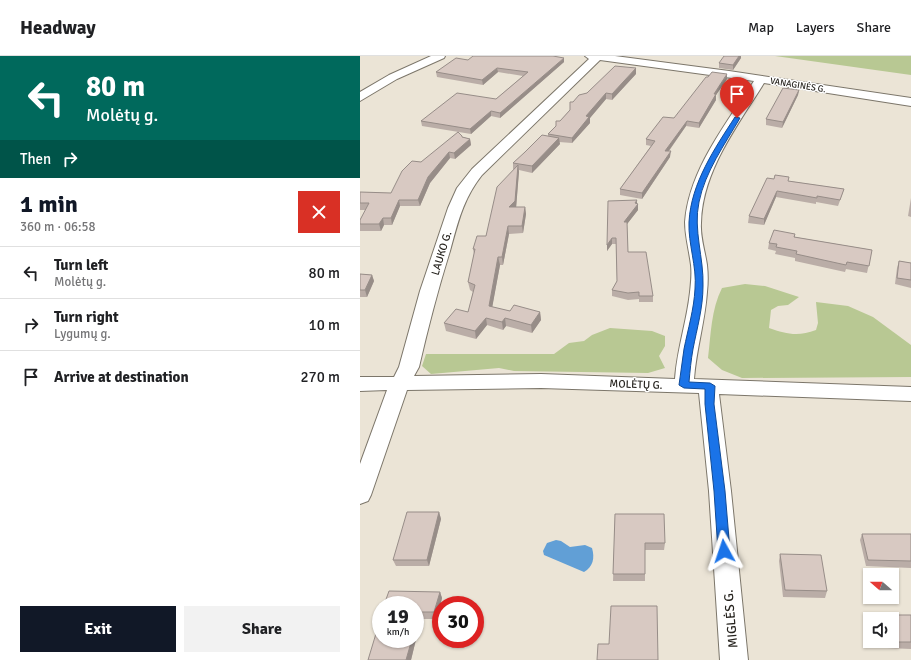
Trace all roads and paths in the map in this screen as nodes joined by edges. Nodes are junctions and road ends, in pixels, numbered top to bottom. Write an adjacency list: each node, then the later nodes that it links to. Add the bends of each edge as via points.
1 (440, 56): 4 (street, via 392,77)
2 (593, 56): 3 (street, VANAGINĖS G.); 6 (street, LAUKO G., via 464,188 455,208 429,291 409,368)
3 (760, 80): 5 (street, VANAGINĖS G.); 8 (street, via 713,158 695,202 693,223 698,266 698,308)
4 (360, 97)
5 (911, 102)
6 (402, 383): 7 (street, MOLĖTŲ G.); 8 (street, MOLĖTŲ G., via 541,381); 11 (street, LAUKO G., via 396,392)
7 (360, 384)
8 (684, 385): 9 (street, MOLĖTŲ G.)
9 (710, 386): 10 (street, MOLĖTŲ G.); 12 (street, MIGLĖS G., via 709,402)
10 (911, 394)
11 (360, 495)
12 (736, 660)

